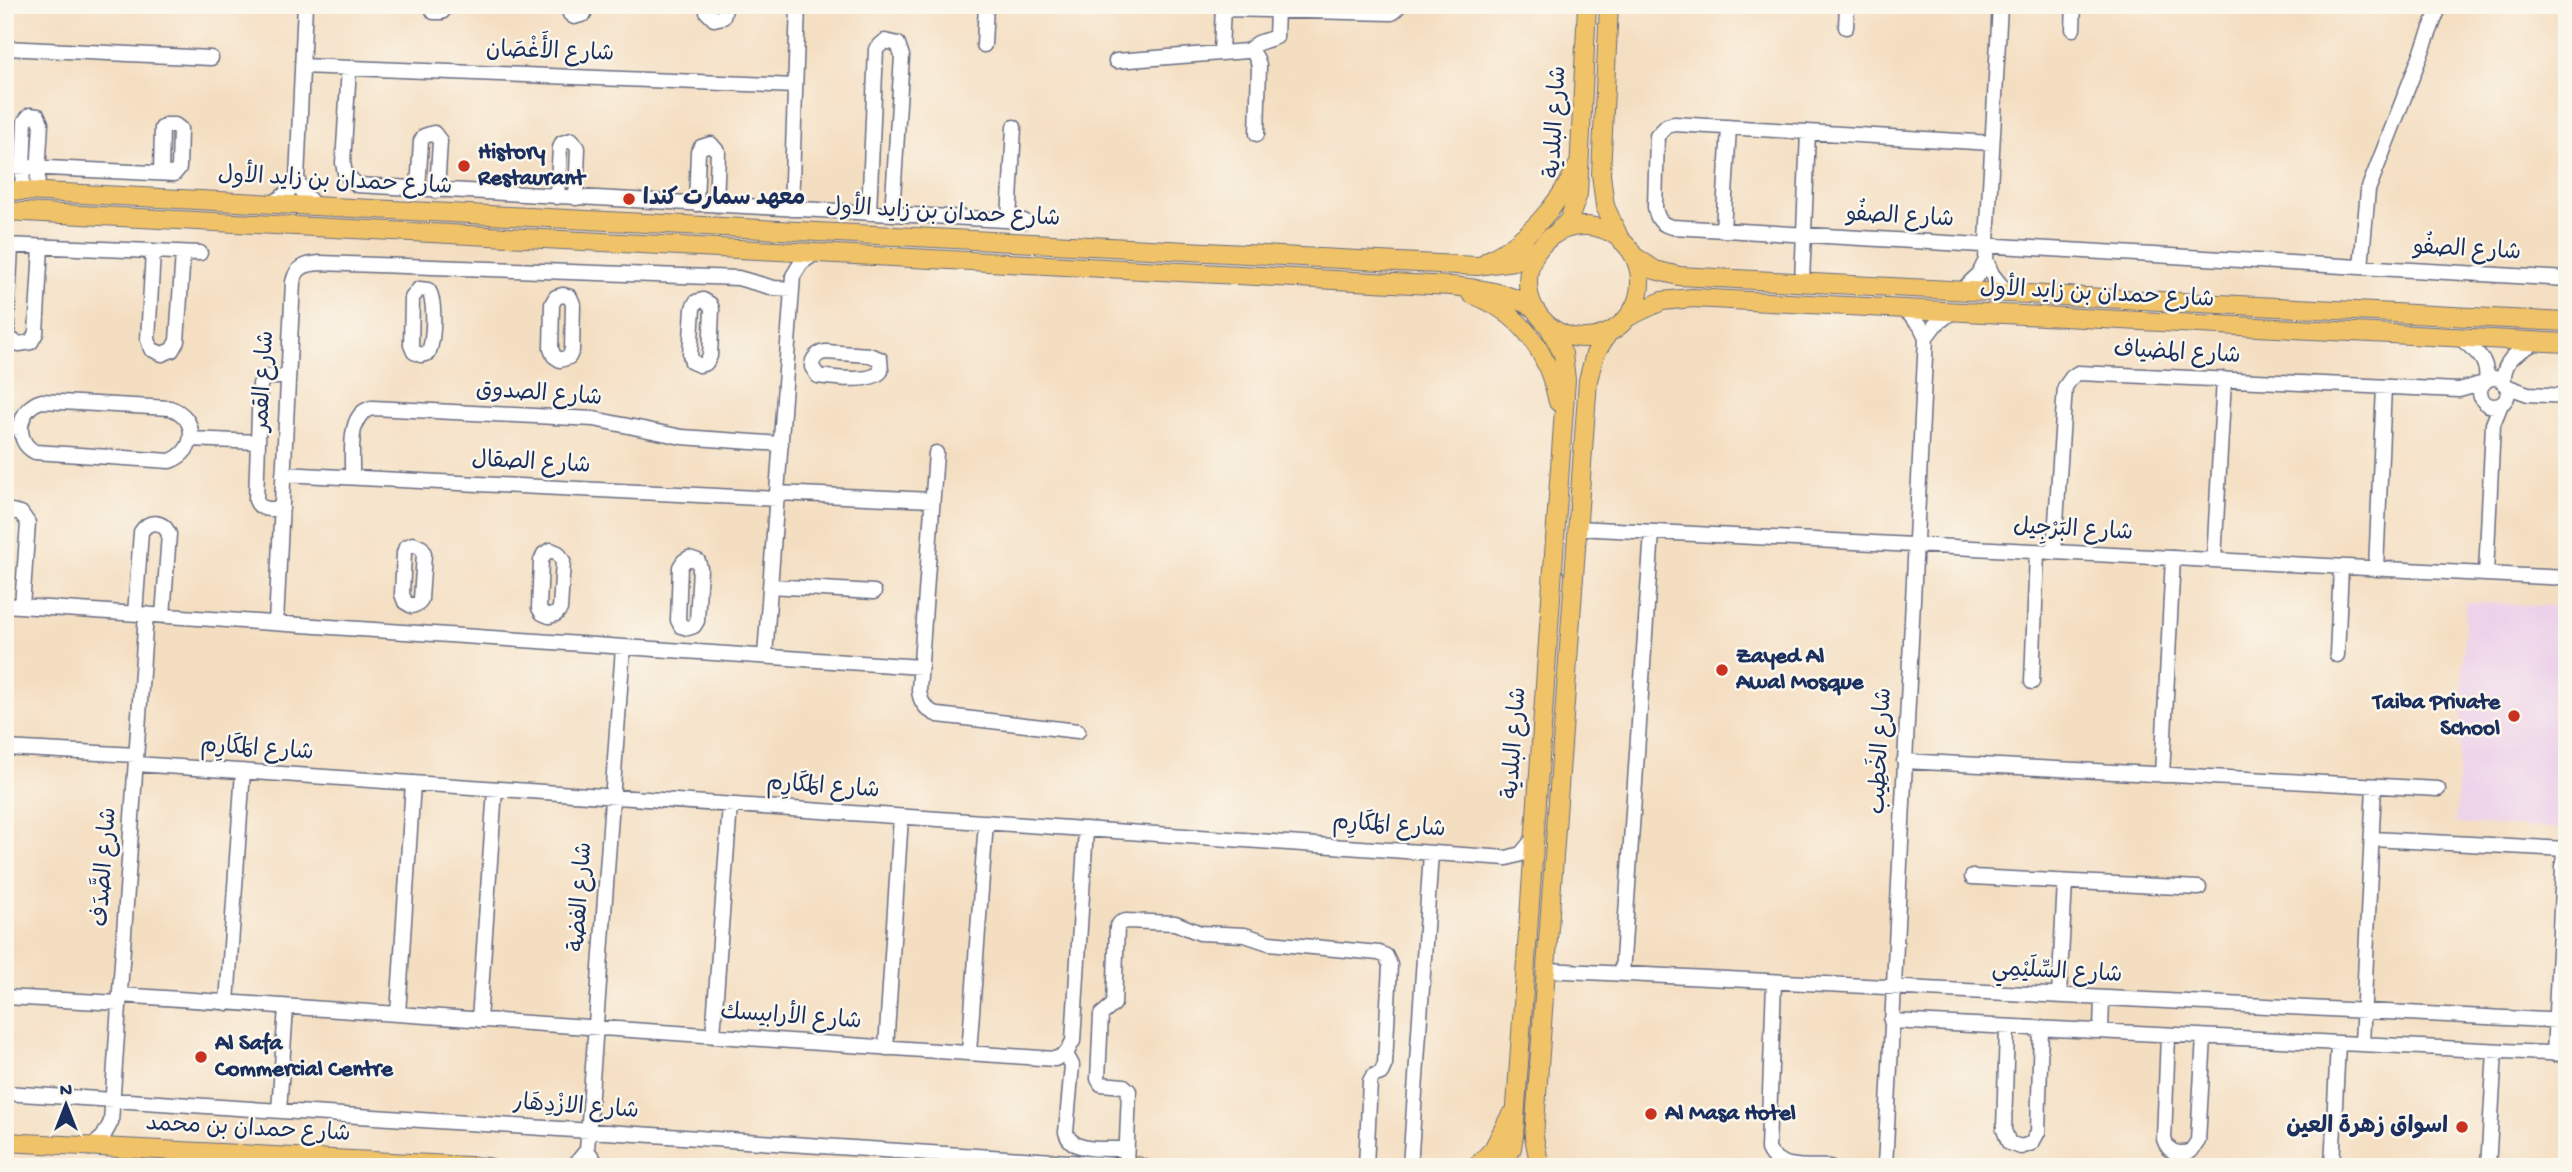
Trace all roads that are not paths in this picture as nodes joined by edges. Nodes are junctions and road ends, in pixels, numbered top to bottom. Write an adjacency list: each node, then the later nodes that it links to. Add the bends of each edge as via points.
1 (305, 5): 28 (street)
2 (430, 5): 3 (street, via 435,12 442,12)
3 (447, 5)
4 (568, 5): 5 (street, via 574,17 584,14)
5 (586, 5)
6 (707, 5): 7 (street, via 713,19 723,17)
7 (726, 5)
8 (798, 5): 30 (street)
9 (986, 5): 22 (street)
10 (1400, 5): 18 (street, via 1392,13)
11 (1587, 5): 36 (main road, شارع البلدية)
12 (1609, 5): 61 (main road, شارع البلدية, via 1601,182 1605,206)
13 (1847, 5): 20 (street)
14 (2000, 5): 35 (street)
15 (2074, 5): 21 (street)
16 (2440, 5): 74 (street, via 2368,190)
17 (1223, 7): 19 (street); 25 (street)
18 (1310, 8): 19 (street)
19 (1277, 10): 24 (street, via 1276,37)
20 (1846, 27)
21 (2073, 29)
22 (984, 45)
23 (5, 48): 26 (street)
24 (1251, 49): 25 (street); 34 (street, via 1258,62)
25 (1221, 53): 27 (street)
26 (211, 58)
27 (1116, 61)
28 (302, 66): 29 (street, شارع الأَغْصَان); 41 (street)
29 (349, 68): 30 (street, شارع الأَغْصَان); 42 (street, via 345,173 357,185)
30 (795, 86): 51 (street)
31 (1014, 127): 55 (street, via 1016,220)
32 (1729, 127): 33 (street, شارع الصفُو); 56 (street); 56 (street, شارع الصفُو, via 1674,124 1657,136 1656,216 1673,228)
33 (1808, 132): 35 (street, شارع الصفُو); 60 (street)
34 (1257, 134)
35 (1992, 144): 69 (street)
36 (1580, 163): 59 (main road, شارع البلدية, via 1575,207); 73 (main road, via 1534,227 1510,249)
37 (5, 166): 38 (street)
38 (23, 167): 39 (street); 39 (street, via 24,121 34,114 41,124); 43 (street)
39 (38, 168): 40 (street); 43 (street)
40 (161, 173)
41 (297, 179): 47 (street); 50 (street)
42 (418, 190): 44 (street); 44 (street, via 421,141 433,133 440,141)
43 (21, 191): 47 (main road, شارع حمدان بن زايد الأول)
44 (437, 191): 45 (street)
45 (557, 197): 46 (street); 46 (street, via 560,148 572,140 578,148)
46 (576, 198): 48 (street)
47 (272, 204): 50 (main road, شارع حمدان بن زايد الأول)
48 (696, 204): 49 (street); 49 (street, via 698,152 711,144 718,152)
49 (716, 205): 51 (street)
50 (315, 206): 57 (main road, شارع حمدان بن زايد الأول)
51 (791, 209): 53 (street)
52 (5, 211): 65 (main road, شارع حمدان بن زايد الأول)
53 (839, 211): 54 (street); 57 (street); 58 (street)
54 (869, 213): 55 (street); 55 (street, via 876,49 892,41 902,57)
55 (892, 214)
56 (1723, 230): 60 (street, شارع الصفُو)
57 (820, 232): 58 (main road, شارع حمدان بن زايد الأول)
58 (858, 234): 73 (main road, شارع حمدان بن زايد الأول)
59 (1555, 234): 61 (main road, via 1587,226); 64 (main road)
60 (1804, 235): 69 (street, شارع الصفُو); 78 (street)
61 (1619, 237): 71 (main road)
62 (8, 245): 63 (street); 63 (street, via 7,329 10,339 19,344 31,342 36,333)
63 (41, 247): 66 (street)
64 (1539, 248): 73 (main road, شارع حمدان بن زايد الأول, via 1514,261); 86 (main road, via 1528,285)
65 (770, 251): 70 (main road, شارع حمدان بن زايد الأول); 79 (street, via 783,262)
66 (153, 252): 67 (street); 67 (street, via 148,339 152,349 162,354 173,351 177,341)
67 (183, 253): 68 (street)
68 (200, 253)
69 (1987, 253): 74 (street, شارع الصفُو); 82 (street, via 1979,274); 83 (street, via 1996,281)
70 (814, 254): 79 (street, via 802,263); 80 (main road, شارع حمدان بن زايد الأول)
71 (1634, 256): 78 (main road, شارع حمدان بن زايد الأول, via 1656,270 1679,276); 89 (main road, via 1640,293)
72 (424, 266): 75 (street, شارع القمر); 81 (street); 99 (street, شارع القمر, via 320,263 301,267 292,282)
73 (1477, 266)
74 (2361, 267): 77 (street, شارع الصفُو)
75 (564, 271): 76 (street, شارع القمر); 84 (street)
76 (704, 277): 79 (street, شارع القمر, via 745,279 774,288); 85 (street)
77 (2567, 279)
78 (1802, 282): 82 (main road, شارع حمدان بن زايد الأول)
79 (792, 283): 97 (street)
80 (1451, 286): 86 (main road, شارع حمدان بن زايد الأول, via 1498,291); 109 (main road, via 1501,307 1527,333 1553,376)
81 (424, 289)
82 (1961, 291): 83 (main road, شارع حمدان بن زايد الأول)
83 (2007, 293): 90 (main road, شارع حمدان بن زايد الأول)
84 (563, 295)
85 (703, 300)
86 (1535, 309): 91 (main road)
87 (1905, 310): 88 (main road, شارع حمدان بن زايد الأول); 89 (main road, شارع حمدان بن زايد الأول, via 1693,298 1662,301); 93 (street)
88 (1952, 312): 93 (street); 94 (main road, شارع حمدان بن زايد الأول)
89 (1629, 317): 92 (main road)
90 (2567, 322)
91 (1548, 325): 92 (main road, via 1578,337); 109 (main road, شارع البلدية, via 1558,339 1566,368)
92 (1609, 332): 123 (main road, شارع البلدية, via 1595,354 1588,380)
93 (1926, 337): 125 (street, شارع الخَطِيب)
94 (2460, 339): 95 (main road, شارع حمدان بن زايد الأول); 101 (street, via 2484,360)
95 (2536, 342): 96 (main road, شارع حمدان بن زايد الأول); 102 (street, via 2511,357 2505,366)
96 (2567, 343)
97 (786, 362): 98 (street); 115 (street)
98 (812, 364)
99 (288, 377): 114 (street, via 261,381); 117 (street, شارع القمر)
100 (2224, 379): 103 (street, شارع المضياف); 127 (street, شارع المضياف, via 2086,372 2072,377 2064,395); 129 (street)
101 (2485, 382): 102 (street, via 2493,379); 104 (street, شارع المضياف); 107 (street, via 2480,392)
102 (2505, 384): 105 (street); 108 (street, via 2508,393)
103 (2385, 387): 104 (street, شارع المضياف); 131 (street)
104 (2459, 390): 107 (street, شارع المضياف)
105 (2528, 394): 106 (street); 108 (street)
106 (2567, 396)
107 (2484, 402): 108 (street); 110 (street)
108 (2502, 404): 110 (street)
109 (1563, 423): 167 (main road, شارع البلدية)
110 (2493, 424): 132 (street)
111 (5, 427): 112 (street)
112 (21, 428): 113 (street, via 30,450 56,454 170,461 187,451); 113 (street, via 26,410 42,401 162,407 185,417)
113 (191, 439): 114 (street)
114 (258, 442): 121 (street, via 256,500 264,509)
115 (781, 444): 118 (street, شارع الصدوق, via 682,438 594,419 373,408 356,419); 119 (street)
116 (936, 453): 120 (street)
117 (283, 474): 118 (street, شارع الصقال); 121 (street, شارع القمر)
118 (352, 477): 119 (street, شارع الصقال)
119 (777, 496): 120 (street, شارع الصقال); 134 (street)
120 (932, 500): 150 (street)
121 (282, 509): 142 (street, شارع القمر)
122 (5, 514): 137 (street, via 21,513 28,523)
123 (1577, 528): 124 (street, شارع البَرْجِيل); 176 (main road, شارع البلدية)
124 (1652, 532): 125 (street, شارع البَرْجِيل); 177 (street)
125 (1915, 545): 126 (street, شارع البَرْجِيل); 155 (street, شارع الخَطِيب)
126 (2037, 552): 127 (street, شارع البَرْجِيل); 151 (street)
127 (2054, 552): 128 (street, شارع البَرْجِيل)
128 (2173, 558): 129 (street, شارع البَرْجِيل); 157 (street)
129 (2214, 561): 130 (street, شارع البَرْجِيل)
130 (2341, 567): 131 (street, شارع البَرْجِيل); 148 (street)
131 (2376, 569): 132 (street, شارع البَرْجِيل)
132 (2486, 574): 133 (street, شارع البَرْجِيل)
133 (2567, 578)
134 (770, 586): 135 (street); 149 (street)
135 (874, 592)
136 (5, 605): 137 (street)
137 (22, 606): 139 (street)
138 (412, 606): 144 (street)
139 (141, 614): 140 (street); 140 (street, شارع الصَّدَف, via 141,532 156,522 169,534); 154 (street, شارع الصَّدَف)
140 (163, 616): 142 (street)
141 (549, 616): 145 (street)
142 (276, 623): 144 (street)
143 (688, 628): 147 (street)
144 (411, 632): 145 (street)
145 (547, 642): 146 (street)
146 (624, 647): 147 (street); 162 (street, شارع الفضة)
147 (686, 651): 149 (street)
148 (2337, 655)
149 (765, 656): 150 (street)
150 (921, 667): 152 (street, via 920,696 932,713)
151 (2032, 682)
152 (1077, 731)
153 (5, 748): 154 (street, شارع المَكَارِم)
154 (136, 759): 156 (street, شارع المَكَارِم); 183 (street, شارع الصَّدَف)
155 (1904, 761): 157 (street); 179 (street, شارع الخَطِيب)
156 (243, 771): 158 (street, شارع المَكَارِم); 184 (street)
157 (2162, 775): 159 (street)
158 (413, 783): 160 (street, شارع المَكَارِم); 187 (street)
159 (2374, 786): 161 (street); 168 (street)
160 (495, 789): 162 (street, شارع المَكَارِم); 188 (street)
161 (2438, 789)
162 (612, 797): 163 (street, شارع المَكَارِم); 192 (street, شارع الفضة)
163 (730, 805): 164 (street, شارع المَكَارِم); 196 (street)
164 (901, 817): 165 (street, شارع المَكَارِم); 200 (street)
165 (986, 822): 166 (street, شارع المَكَارِم); 202 (street)
166 (1086, 829): 170 (street, شارع المَكَارِم); 203 (street, via 1073,1041)
167 (1534, 838): 171 (street, via 1527,850); 173 (main road, شارع البلدية)
168 (2372, 839): 169 (street); 186 (street)
169 (2565, 848): 190 (street)
170 (1431, 853): 171 (street, شارع المَكَارِم); 226 (street)
171 (1507, 858): 173 (street)
172 (1972, 877): 174 (street)
173 (1531, 882): 206 (main road, شارع البلدية)
174 (2065, 882): 175 (street); 181 (street)
175 (2199, 888)
176 (1546, 970): 177 (street, شارع السِّلَيْمِي); 229 (main road, شارع البلدية, via 1534,1138)
177 (1622, 974): 178 (street, شارع السِّلَيْمِي)
178 (1774, 982): 179 (street, شارع السِّلَيْمِي); 230 (street, via 1768,1149 1784,1164)
179 (1892, 987): 181 (street, شارع السِّلَيْمِي); 189 (street, شارع الخَطِيب)
180 (5, 996): 183 (street, شارع الأرابيسك)
181 (2059, 996): 182 (street, شارع السِّلَيْمِي)
182 (2102, 998): 186 (street, شارع السِّلَيْمِي); 194 (street)
183 (120, 999): 184 (street, شارع الأرابيسك); 207 (street, شارع الصَّدَف)
184 (227, 1003): 185 (street, شارع الأرابيسك)
185 (286, 1007): 187 (street, شارع الأرابيسك); 208 (street)
186 (2364, 1011): 190 (street, شارع السِّلَيْمِي); 199 (street)
187 (398, 1014): 188 (street, شارع الأرابيسك)
188 (479, 1020): 192 (street, شارع الأرابيسك)
189 (1891, 1021): 191 (street); 231 (street, شارع الخَطِيب)
190 (2561, 1021): 204 (street)
191 (2007, 1027): 193 (street); 193 (street, via 2004,1130 2009,1143 2021,1147 2032,1143 2038,1132)
192 (596, 1028): 196 (street, شارع الأرابيسك); 211 (street, شارع الفضة)
193 (2041, 1028): 194 (street)
194 (2101, 1031): 195 (street)
195 (2168, 1035): 197 (street); 219 (street, via 2164,1139)
196 (713, 1036): 200 (street, شارع الأرابيسك)
197 (2204, 1037): 198 (street); 219 (street, via 2198,1141)
198 (2338, 1043): 199 (street); 232 (street)
199 (2362, 1044): 201 (street)
200 (886, 1048): 202 (street, شارع الأرابيسك)
201 (2494, 1051): 204 (street); 233 (street)
202 (969, 1053): 203 (street, شارع الأرابيسك, via 1048,1059)
203 (1066, 1054): 216 (street, via 1072,1065 1069,1141 1077,1147)
204 (2561, 1054)
205 (5, 1093): 207 (street, شارع الازْدِهَار)
206 (1517, 1100): 227 (main road, via 1500,1140); 228 (main road, شارع البلدية, via 1512,1148)
207 (113, 1101): 208 (street, شارع الازْدِهَار); 209 (street, شارع الصَّدَف)
208 (279, 1111): 211 (street, شارع الازْدِهَار)
209 (111, 1122): 214 (street); 215 (street)
210 (5, 1132): 213 (main road)
211 (588, 1132): 217 (street, شارع الفضة); 220 (street, شارع الازْدِهَار)
212 (5, 1142): 213 (main road, شارع حمدان بن محمد)
213 (29, 1143): 214 (main road, شارع حمدان بن محمد); 218 (main road)
214 (90, 1148): 215 (main road, شارع حمدان بن محمد)
215 (130, 1149): 221 (main road, شارع حمدان بن محمد)
216 (1126, 1149): 220 (street); 225 (street, via 1128,1089 1101,1084 1098,1079 1101,1015 1114,1002 1117,927 1126,921 1175,923 1200,933 1245,935 1269,943 1379,953 1388,958 1385,1064 1370,1081)
217 (587, 1150): 222 (street); 223 (street)
218 (5, 1152)
219 (2179, 1160)
220 (1134, 1166): 224 (street, شارع الازْدِهَار)
221 (489, 1167)
222 (573, 1167)
223 (599, 1167)
224 (1145, 1167)
225 (1366, 1167)
226 (1410, 1167)
227 (1476, 1167)
228 (1503, 1167)
229 (1541, 1167)
230 (1830, 1167)
231 (1885, 1167)
232 (2332, 1167)
233 (2488, 1167)

